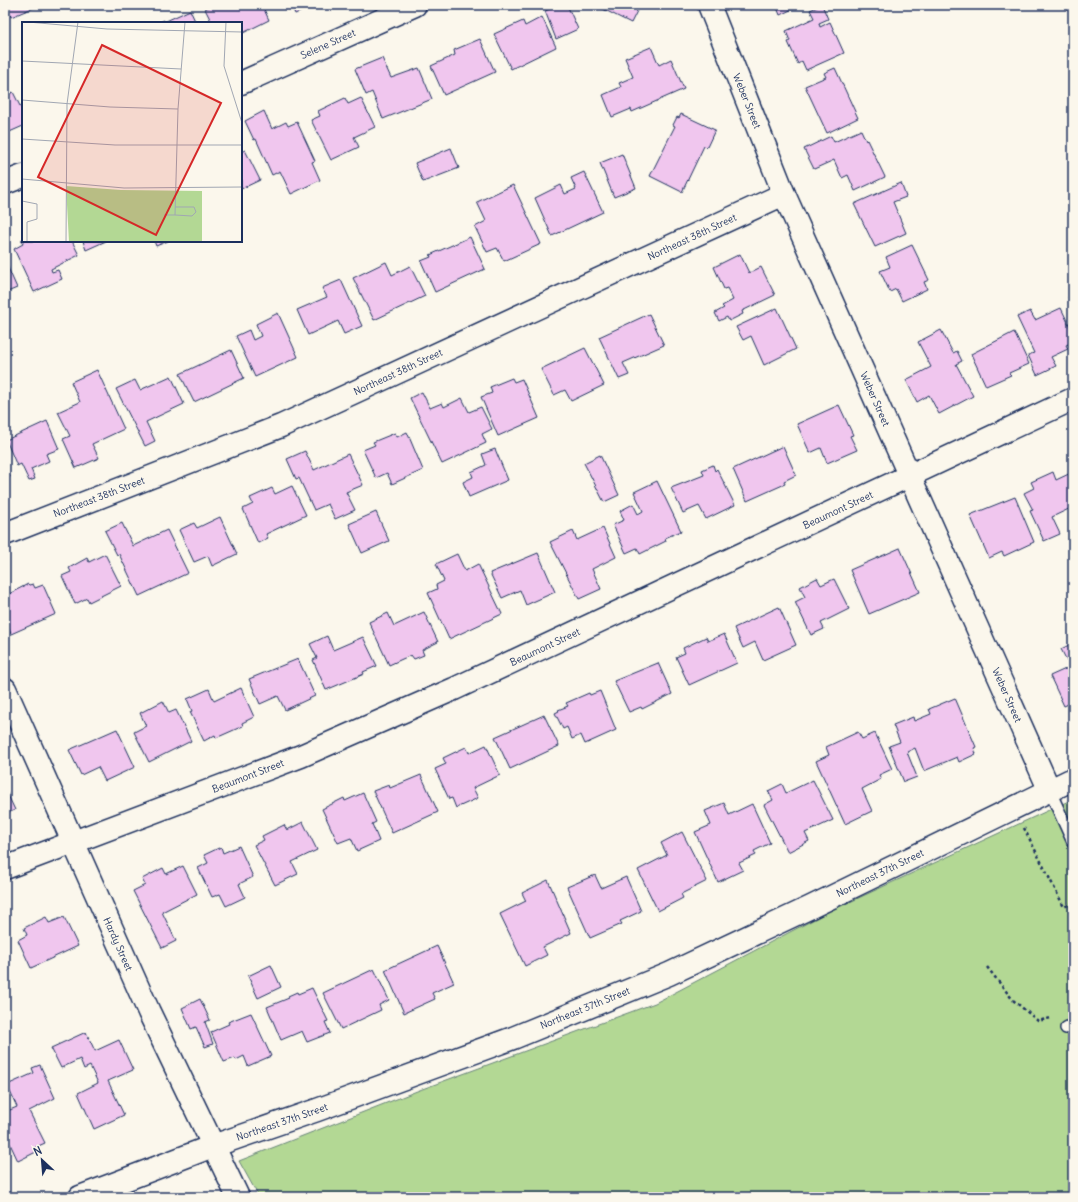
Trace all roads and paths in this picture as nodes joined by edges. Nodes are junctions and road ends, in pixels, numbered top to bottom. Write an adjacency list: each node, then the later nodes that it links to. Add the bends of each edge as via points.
1 (415, 5): 3 (street, Selene Street)
2 (709, 5): 6 (street, Weber Street)
3 (242, 83)
4 (22, 176): 5 (street)
5 (5, 183)
6 (784, 194): 8 (street, Weber Street); 9 (street, Northeast 38th Street, via 281,426)
7 (1073, 399): 8 (street, Beaumont Street)
8 (909, 477): 12 (street, Weber Street); 15 (street, Beaumont Street, via 454,689 323,746)
9 (5, 534)
10 (5, 689): 15 (street, Hardy Street)
11 (1073, 779): 12 (street, Northeast 37th Street)
12 (1049, 789): 14 (lane); 20 (street, Northeast 37th Street, via 669,974 513,1038)
13 (1022, 825): 17 (path, via 1064,907)
14 (1073, 842)
15 (73, 843): 16 (street, Beaumont Street); 20 (street, Hardy Street)
16 (5, 868)
17 (1073, 902)
18 (987, 968): 19 (path, via 1013,1000 1038,1021)
19 (1054, 1017)
20 (213, 1146): 21 (street, Northeast 37th Street); 22 (street, Hardy Street)
21 (80, 1197)
22 (238, 1197)

